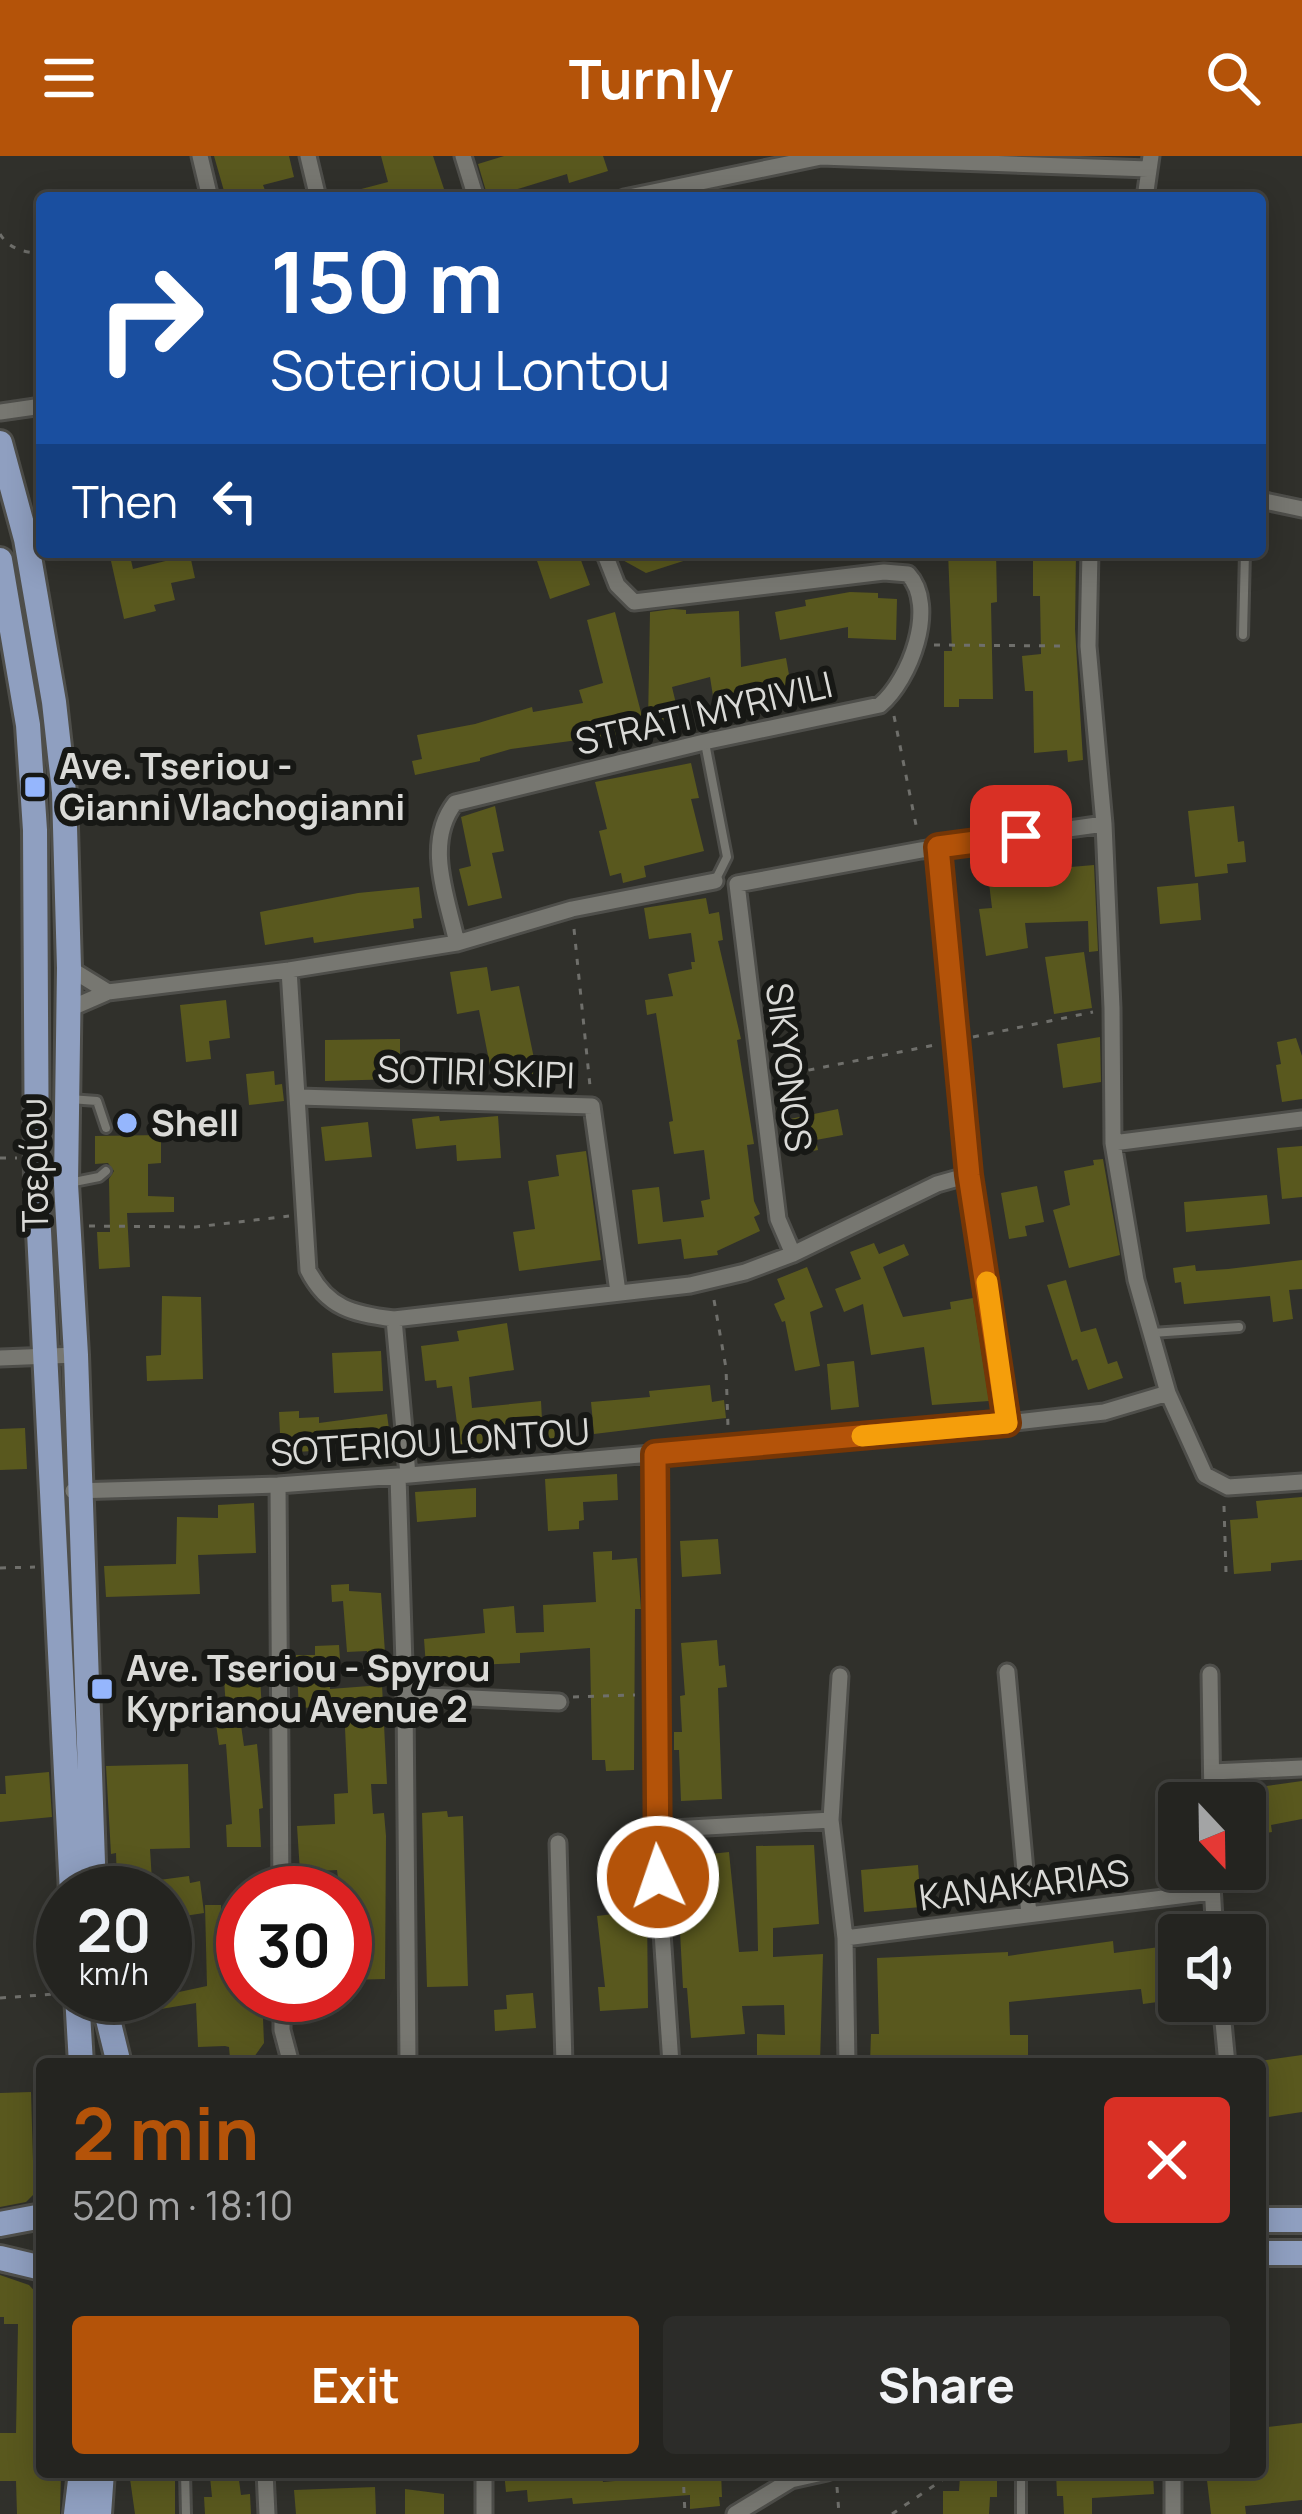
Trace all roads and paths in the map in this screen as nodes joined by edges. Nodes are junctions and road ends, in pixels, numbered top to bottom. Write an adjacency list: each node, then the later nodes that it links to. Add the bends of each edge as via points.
1 (200, 156): 6 (street)
2 (308, 156): 7 (street)
3 (463, 156): 8 (street)
4 (821, 156): 5 (street); 9 (street)
5 (1149, 162): 10 (street)
6 (209, 192)
7 (317, 192)
8 (474, 192)
9 (655, 192)
10 (1146, 192)
11 (0, 234): 12 (path, via 6,244)
12 (36, 253)
13 (36, 407): 14 (street)
14 (0, 412)
15 (0, 442): 32 (main road, Τσερίου, via 54,702)
16 (1266, 501): 17 (street)
17 (1302, 509)
18 (606, 558): 23 (street, STRATI MYRIVILI, via 634,602 908,574 920,604)
19 (1090, 558): 24 (street)
20 (1245, 558): 22 (lane)
21 (0, 560): 56 (main road, Τσερίου, via 28,725 34,830)
22 (1243, 635)
23 (915, 645): 24 (path); 25 (street, STRATI MYRIVILI)
24 (1088, 646): 27 (street)
25 (887, 699): 26 (street, STRATI MYRIVILI); 28 (path)
26 (704, 742): 29 (lane, via 728,857); 31 (street, STRATI MYRIVILI, via 455,803 440,822 438,854)
27 (1104, 824): 28 (street); 35 (street)
28 (930, 849): 37 (street); 38 (street, SIKYONOS, via 736,884)
29 (715, 881): 30 (street)
30 (572, 910): 31 (street); 41 (path)
31 (457, 943): 33 (street)
32 (70, 968): 34 (street); 36 (main road, Τσερίου)
33 (290, 970): 34 (street); 39 (street)
34 (107, 992): 36 (street)
35 (1112, 1008): 37 (path); 44 (street)
36 (69, 1010): 40 (main road, Τσερίου)
37 (955, 1041): 38 (path); 46 (street)
38 (759, 1080): 50 (street, SIKYONOS, via 778,1219)
39 (299, 1097): 41 (street, SOTIRI SKIPI); 48 (street)
40 (68, 1099): 43 (lane, via 97,1101); 47 (main road, Τσερίου)
41 (592, 1106): 52 (street, SOTIRI SKIPI)
42 (1302, 1119): 44 (street)
43 (106, 1127)
44 (1113, 1144): 55 (street)
45 (106, 1171): 47 (lane)
46 (969, 1175): 50 (street); 60 (street)
47 (66, 1184): 49 (main road, Τσερίου)
48 (303, 1215): 49 (path, via 194,1227); 53 (street, via 308,1270 319,1291 357,1315)
49 (70, 1226): 57 (main road, Τσερίου)
50 (793, 1254): 51 (street)
51 (710, 1280): 52 (street); 61 (path, via 726,1368)
52 (618, 1292): 53 (street)
53 (394, 1319): 63 (street)
54 (1239, 1328): 55 (lane)
55 (1152, 1333): 59 (street)
56 (43, 1354): 57 (street); 58 (street); 68 (main road, Τσερίου)
57 (76, 1354): 67 (main road, Τσερίου)
58 (0, 1358)
59 (1168, 1393): 60 (street, SOTERIOU LONTOU, via 1104,1412); 66 (street, via 1204,1475)
60 (1007, 1423): 61 (street, SOTERIOU LONTOU)
61 (729, 1448): 62 (street, SOTERIOU LONTOU)
62 (655, 1454): 63 (street, SOTERIOU LONTOU); 76 (street)
63 (403, 1476): 65 (street, SOTERIOU LONTOU); 75 (street)
64 (1302, 1482): 66 (street)
65 (278, 1485): 67 (street, SOTERIOU LONTOU); 86 (street)
66 (1223, 1486): 71 (path)
67 (81, 1490): 68 (street, SOTERIOU LONTOU); 85 (main road, Τσερίου)
68 (52, 1493): 69 (main road, Τσερίου)
69 (55, 1567): 70 (path); 84 (main road, Τσερίου)
70 (0, 1568)
71 (1226, 1573)
72 (1007, 1672): 89 (street)
73 (1210, 1675): 79 (street)
74 (841, 1676): 81 (street)
75 (406, 1695): 77 (street); 100 (street)
76 (655, 1695): 77 (path); 82 (street)
77 (559, 1702)
78 (1302, 1768): 79 (street)
79 (1212, 1772): 80 (street)
80 (1212, 1782)
81 (831, 1820): 82 (street); 90 (street)
82 (655, 1830): 102 (street)
83 (558, 1843): 101 (street)
84 (70, 1866)
85 (93, 1866)
86 (281, 1866)
87 (1211, 1892): 88 (street); 89 (street, KANAKARIAS)
88 (1213, 1914)
89 (1029, 1915): 90 (street, KANAKARIAS)
90 (844, 1938): 103 (street)
91 (36, 1996): 92 (path)
92 (0, 1998)
93 (79, 2022): 97 (main road)
94 (109, 2022): 98 (main road)
95 (282, 2022): 99 (street)
96 (1223, 2022): 104 (street)
97 (81, 2058)
98 (118, 2058)
99 (289, 2058)
100 (408, 2058)
101 (564, 2058)
102 (671, 2058)
103 (847, 2058)
104 (1226, 2058)
105 (36, 2217): 108 (main road)
106 (1266, 2220): 107 (main road)
107 (1302, 2220)
108 (0, 2224)
109 (1266, 2253): 110 (main road)
110 (1302, 2253)
111 (0, 2258): 112 (main road)
112 (36, 2267)
113 (80, 2478): 124 (main road)
114 (102, 2478): 125 (main road)
115 (185, 2478): 126 (lane)
116 (265, 2478): 127 (street)
117 (484, 2478): 128 (street)
118 (683, 2478): 129 (path)
119 (800, 2478): 130 (street)
120 (831, 2478): 131 (path)
121 (945, 2478): 132 (path)
122 (1021, 2478): 133 (lane)
123 (1173, 2478): 134 (street)
124 (76, 2514)
125 (99, 2514)
126 (186, 2514)
127 (267, 2514)
128 (484, 2514)
129 (685, 2514)
130 (735, 2514)
131 (839, 2514)
132 (892, 2514)
133 (1021, 2514)
134 (1173, 2514)

